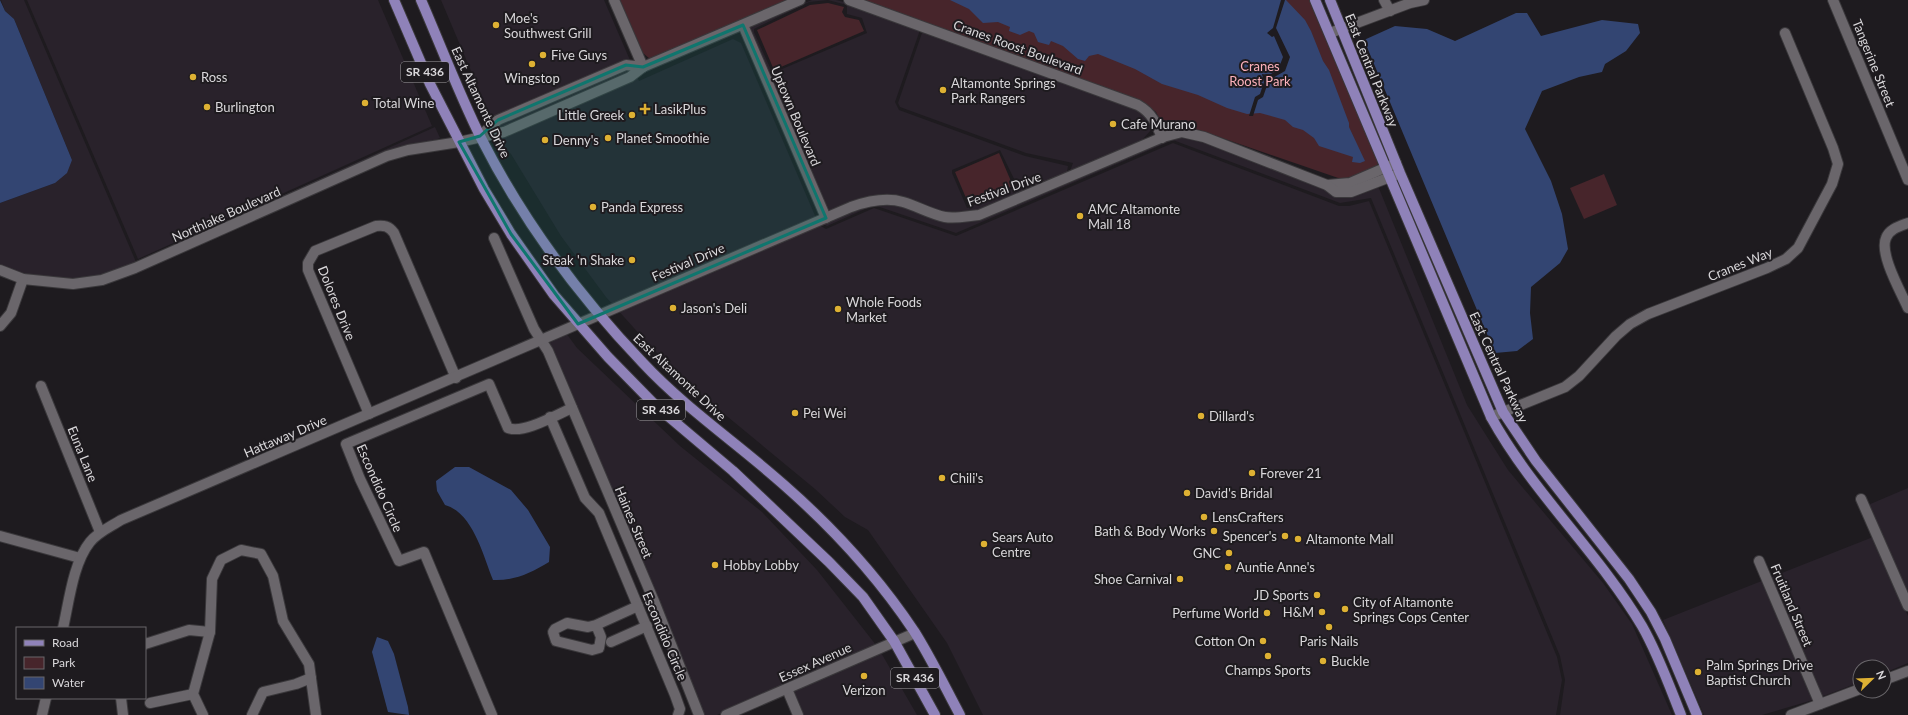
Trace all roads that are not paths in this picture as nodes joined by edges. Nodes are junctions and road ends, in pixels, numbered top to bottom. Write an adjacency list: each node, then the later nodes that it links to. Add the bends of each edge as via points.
1 (394, 0): 19 (main road, SR 436, via 430,84)
2 (421, 0): 17 (main road, East Altamonte Drive / SR 436)
3 (614, 0): 16 (street)
4 (800, 0): 12 (street)
5 (849, 0): 18 (street, Cranes Roost Boulevard, via 1138,105 1150,113)
6 (1315, 0): 14 (main road, East Central Parkway)
7 (1330, 0): 13 (main road, East Central Parkway)
8 (1384, 0): 11 (street)
9 (1424, 0): 11 (street)
10 (1833, 0): 22 (street, Tangerine Street)
11 (1390, 11): 13 (street)
12 (743, 25): 16 (street); 23 (street, Uptown Boulevard)
13 (1342, 30): 14 (street); 20 (main road, East Central Parkway)
14 (1330, 33): 21 (main road, East Central Parkway)
15 (1785, 33): 36 (street, Cranes Way, via 1838,164 1832,184 1798,248 1786,259 1767,268 1648,314 1630,324 1565,387)
16 (643, 67): 17 (street, via 630,77 504,132)
17 (480, 136): 19 (street); 29 (main road, East Altamonte Drive / SR 436, via 536,231 567,275)
18 (1162, 138): 21 (street, Festival Drive, via 1182,132 1204,136 1327,185 1350,183); 23 (street, Festival Drive, via 979,215 946,217 902,202 880,200 851,207)
19 (459, 142): 27 (street, Northlake Boulevard, via 386,156 135,268 102,280 73,284); 30 (main road, SR 436, via 511,234)
20 (1398, 168): 21 (street, Festival Drive); 36 (main road, East Central Parkway)
21 (1388, 173): 39 (main road, East Central Parkway)
22 (1908, 180)
23 (826, 218): 29 (street, Festival Drive)
24 (1908, 222): 28 (street, via 1890,231 1885,238 1886,258)
25 (494, 238): 32 (street, Haines Street, via 534,329)
26 (0, 270): 27 (street, Northlake Boulevard)
27 (23, 279): 31 (street, via 11,313)
28 (1908, 308)
29 (600, 314): 30 (street, Festival Drive); 51 (main road, East Altamonte Drive / SR 436, via 645,365 686,403 786,486 833,532 870,572)
30 (578, 324): 32 (street, Hattaway Drive); 52 (main road, SR 436, via 656,406 733,471 829,562 863,597)
31 (0, 326)
32 (542, 340): 33 (street, Hattaway Drive); 35 (street, Haines Street)
33 (456, 378): 37 (street, Hattaway Drive); 37 (street, Dolores Drive, via 394,233 383,225 369,229 315,252 308,263 308,270)
34 (41, 386): 41 (street, Euna Lane)
35 (572, 408): 38 (street, Escondido Circle); 72 (street, Haines Street)
36 (1503, 412): 39 (street, Cranes Way); 78 (main road, East Central Parkway, via 1536,461 1629,579 1651,612)
37 (369, 414): 41 (street, Hattaway Drive, via 121,520)
38 (550, 417): 45 (street, Escondido Circle, via 585,498 599,513); 70 (street, Escondido Circle, via 514,430 508,428 489,384 346,444 399,561 424,552)
39 (1491, 417): 77 (main road, East Central Parkway, via 1520,464 1614,584 1641,625)
40 (1862, 499): 46 (street)
41 (100, 532): 43 (street, Hattaway Drive)
42 (0, 536): 43 (street)
43 (80, 558): 49 (street, Hattaway Drive)
44 (1759, 561): 64 (street, Fruitland Street)
45 (638, 606): 47 (street); 48 (street, Escondido Circle)
46 (1908, 606)
47 (596, 625)
48 (647, 626): 53 (street); 71 (street, Escondido Circle, via 676,695 680,710)
49 (63, 627)
50 (210, 632): 54 (street, via 189,630); 57 (street, via 212,580 220,560 242,550 261,554 274,576 283,621 309,664); 59 (street)
51 (915, 633): 52 (street, Essex Avenue); 76 (main road, East Altamonte Drive / SR 436)
52 (894, 641): 60 (street, Essex Avenue); 75 (main road, SR 436)
53 (611, 642)
54 (146, 644)
55 (1908, 671): 56 (street)
56 (1892, 677)
57 (311, 678): 68 (street, via 263,692); 69 (street)
58 (1852, 692): 64 (street)
59 (193, 694): 63 (street); 67 (street)
60 (789, 694): 73 (street, Essex Avenue); 74 (street)
61 (46, 699): 65 (street)
62 (121, 699): 66 (street)
63 (150, 703)
64 (1820, 704): 79 (street)
65 (42, 715)
66 (123, 715)
67 (202, 715)
68 (252, 715)
69 (316, 715)
70 (492, 715)
71 (678, 715)
72 (700, 715)
73 (726, 715)
74 (798, 715)
75 (935, 715)
76 (960, 715)
77 (1681, 715)
78 (1697, 715)
79 (1791, 715)

